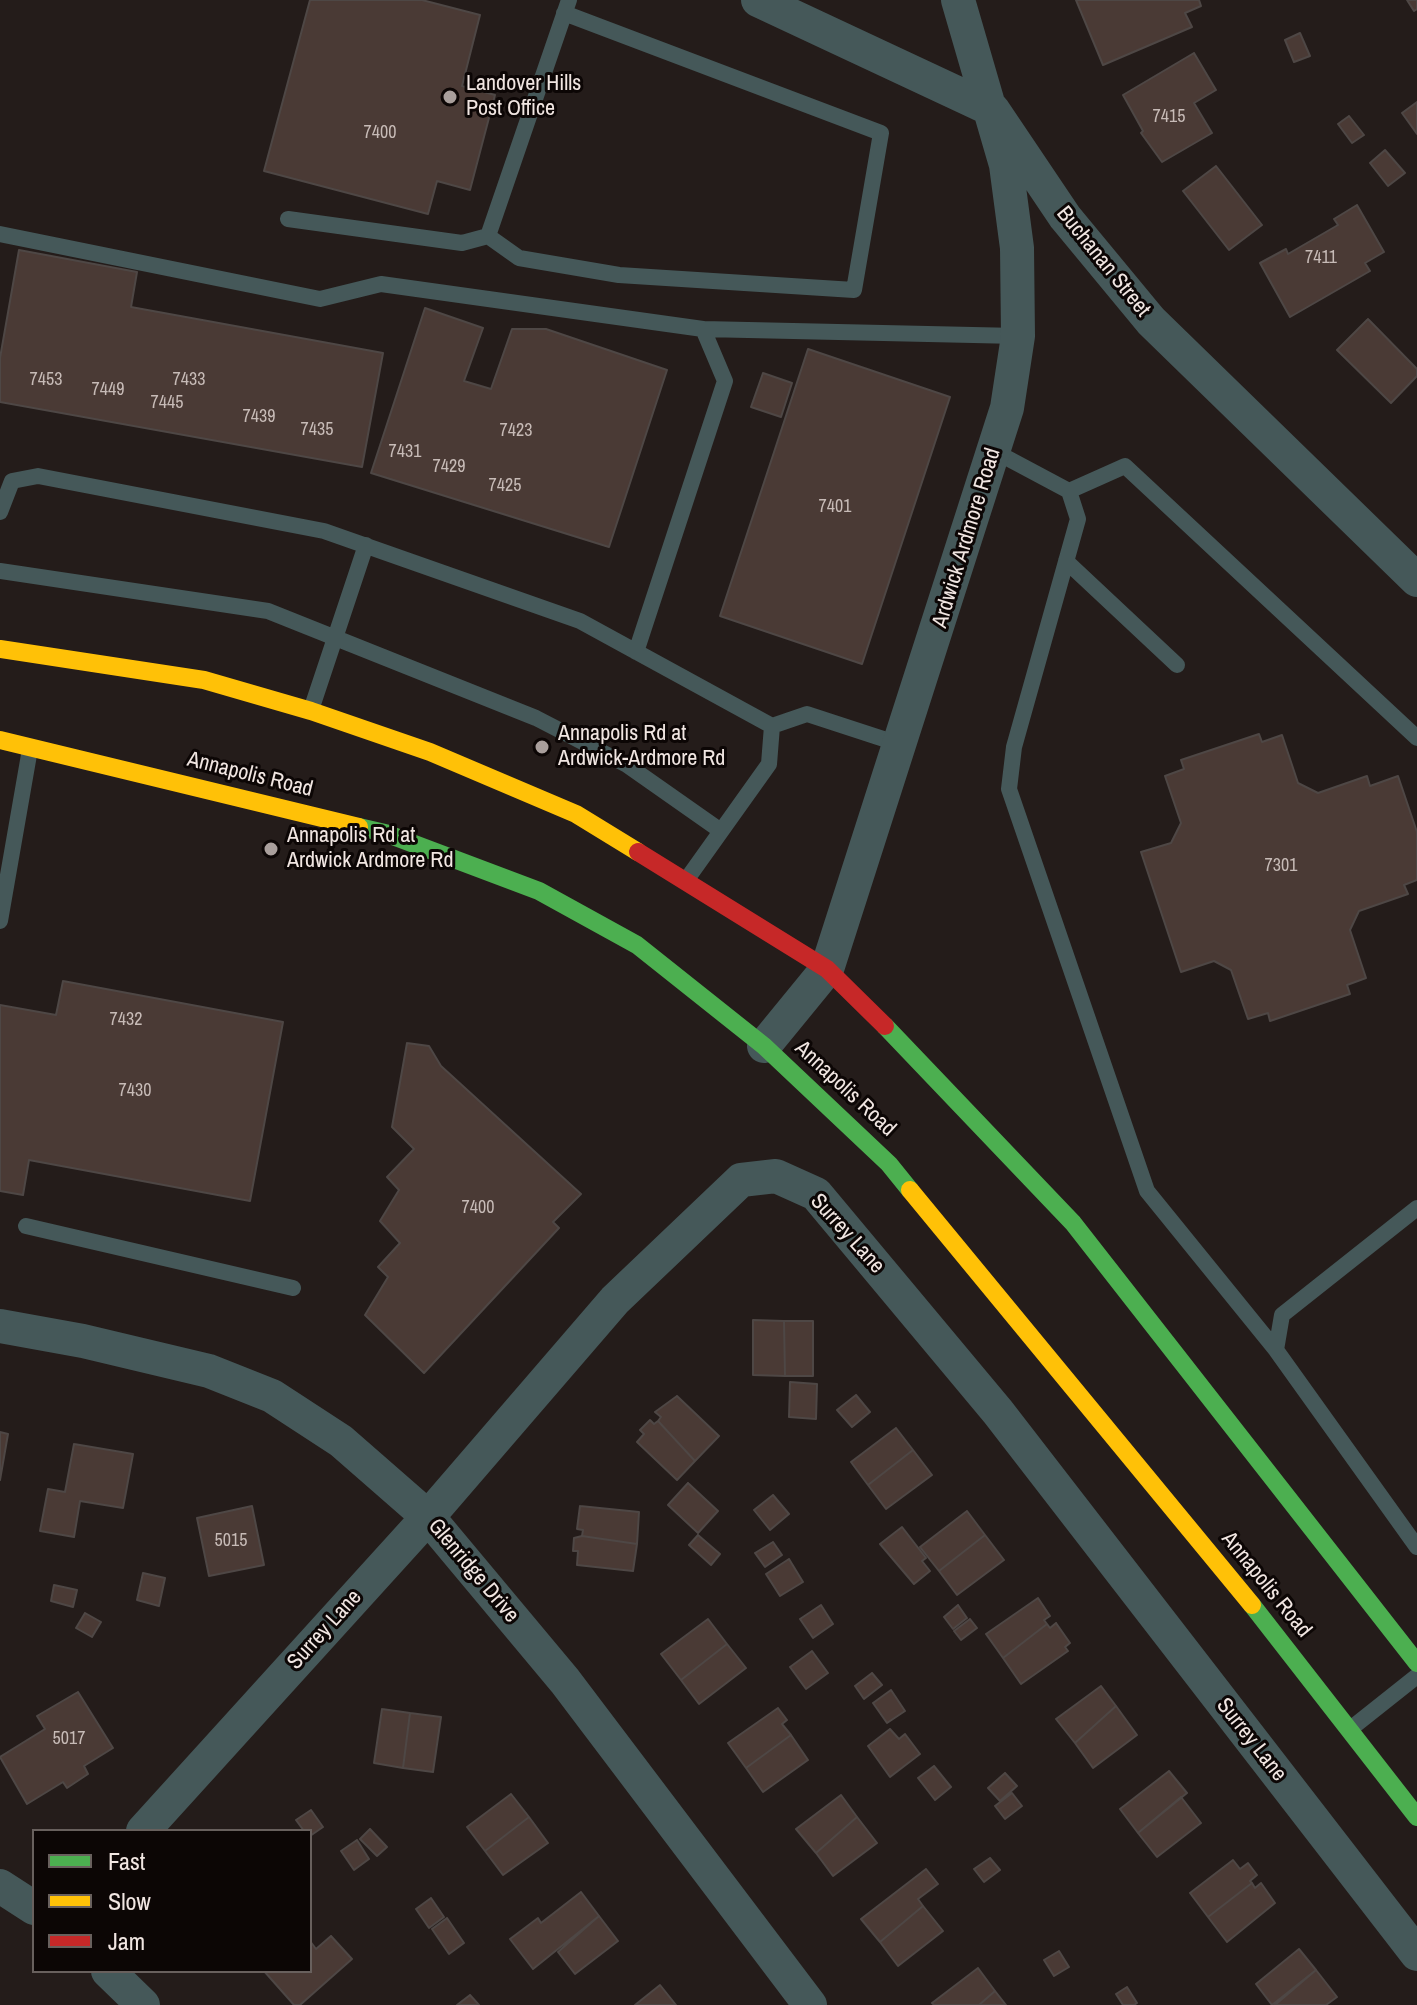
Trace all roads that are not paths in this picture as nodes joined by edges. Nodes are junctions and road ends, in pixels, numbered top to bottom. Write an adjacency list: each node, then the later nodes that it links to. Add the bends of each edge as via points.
1 (758, 0): 4 (street)
2 (958, 0): 4 (street, Ardwick Ardmore Road)
3 (567, 6): 7 (lane); 7 (lane, via 881,133 854,290 619,275 519,258)
4 (993, 110): 9 (street, Ardwick Ardmore Road, via 1017,248); 16 (street, Buchanan Street, via 1065,217 1151,321)
5 (288, 219): 7 (lane, via 462,243)
6 (0, 234): 8 (lane, via 320,299 381,284)
7 (488, 236)
8 (703, 329): 9 (lane); 19 (lane, via 725,381)
9 (1018, 336): 10 (street, Ardwick Ardmore Road)
10 (994, 451): 11 (lane); 25 (street, Ardwick Ardmore Road)
11 (1069, 491): 14 (lane, via 1078,519); 23 (lane, via 1125,466)
12 (0, 512): 13 (lane, via 12,481 38,476 324,531)
13 (366, 545): 17 (lane); 19 (lane, via 580,621)
14 (1066, 561): 20 (lane); 36 (lane, via 1014,747 1009,789 1147,1191)
15 (0, 571): 17 (lane, via 268,611)
16 (1417, 580)
17 (335, 638): 21 (lane); 27 (lane, via 536,718 627,765)
18 (0, 649): 21 (main road, via 204,680)
19 (636, 652): 22 (lane)
20 (1177, 665)
21 (311, 711): 28 (main road, via 430,752 576,814)
22 (772, 726): 25 (lane, via 807,714); 27 (lane, via 769,764)
23 (1417, 738)
24 (0, 740): 26 (main road, Annapolis Road)
25 (902, 745): 30 (street, Ardwick Ardmore Road)
26 (30, 747): 29 (lane); 31 (main road, Annapolis Road, via 385,833 539,891 637,945)
27 (721, 831): 28 (lane)
28 (686, 881): 30 (main road)
29 (0, 921)
30 (827, 969): 31 (street, Ardwick Ardmore Road); 39 (main road, via 1073,1223)
31 (764, 1046): 41 (main road, Annapolis Road, via 889,1164)
32 (1417, 1208): 36 (lane, via 1282,1315)
33 (26, 1226): 34 (lane)
34 (293, 1288)
35 (0, 1326): 37 (street, Glenridge Drive, via 209,1371 272,1396 341,1441)
36 (1276, 1350): 38 (lane)
37 (428, 1517): 43 (street, Surrey Lane); 46 (street, Surrey Lane, via 615,1300 741,1180 776,1176 816,1194 998,1412); 49 (street, Glenridge Drive, via 565,1681)
38 (1417, 1547)
39 (1417, 1663)
40 (1417, 1676): 41 (lane)
41 (1349, 1730): 42 (main road, Annapolis Road)
42 (1417, 1817)
43 (145, 1829)
44 (0, 1886): 45 (street)
45 (32, 1907)
46 (1417, 1954)
47 (110, 1973): 48 (street)
48 (143, 2005)
49 (810, 2005)

